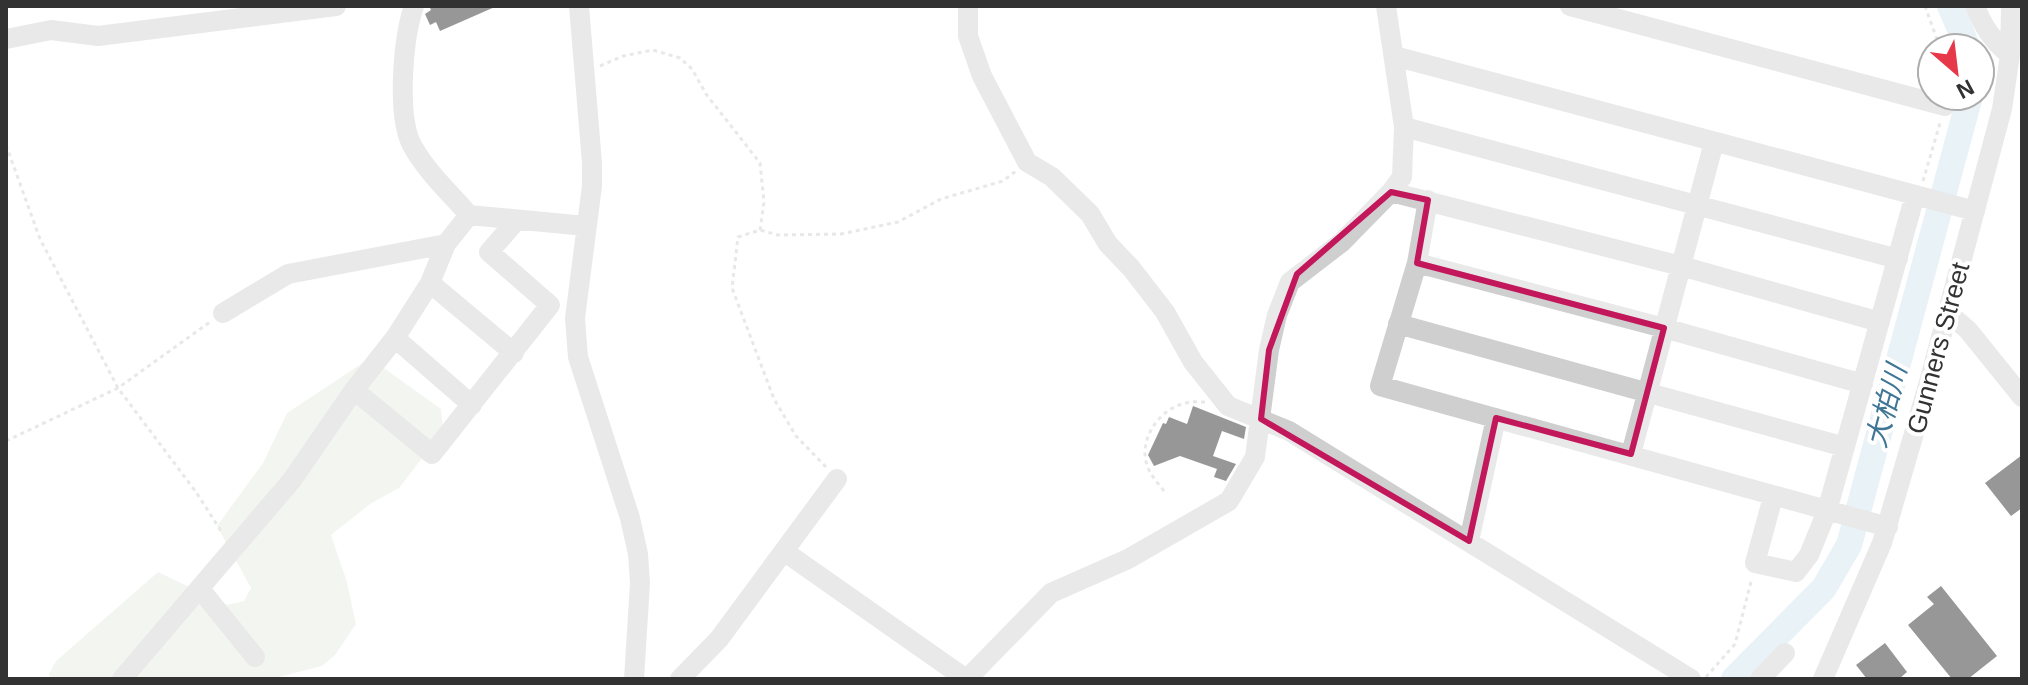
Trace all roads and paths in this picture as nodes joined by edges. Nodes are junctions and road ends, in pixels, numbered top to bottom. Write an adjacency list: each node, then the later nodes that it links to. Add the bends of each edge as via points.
1 (336, 6): 11 (street, via 98,36 51,30)
2 (414, 6): 26 (street, via 408,25 404,126 413,148)
3 (579, 6): 14 (street)
4 (968, 6): 20 (street, via 968,36 982,76)
5 (1386, 6): 13 (street)
6 (1570, 6): 15 (street)
7 (1925, 6): 10 (path)
8 (1975, 6): 12 (street, via 1994,42)
9 (2011, 6): 12 (street, Gunners Street)
10 (1934, 32)
11 (6, 39)
12 (2010, 55): 25 (street, Gunners Street, via 2002,109)
13 (1394, 56): 17 (street); 18 (street)
14 (584, 74): 28 (street, via 592,163); 29 (path, via 623,56 653,50 680,58 760,163)
15 (1916, 98)
16 (1943, 112): 22 (path)
17 (1404, 127): 21 (street, via 1402,177); 24 (street)
18 (1714, 142): 22 (street); 24 (street)
19 (6, 145): 43 (path, via 40,239)
20 (1027, 162): 29 (path, via 1003,181 941,199 898,222 841,234 778,235); 48 (street, via 1052,177 1090,214)
21 (1391, 192): 23 (street); 50 (street, via 1342,242 1290,282 1269,350)
22 (1919, 196): 25 (street); 31 (street)
23 (1428, 200): 32 (street); 33 (street)
24 (1697, 206): 31 (street); 33 (street)
25 (1967, 209): 36 (street, Gunners Street)
26 (469, 215): 27 (street); 30 (street)
27 (516, 221): 28 (street); 41 (street, via 489,252 550,305)
28 (586, 226): 67 (street, via 575,338 638,554)
29 (760, 230): 54 (path, via 738,237 732,288 774,399 796,436)
30 (446, 244): 34 (street); 35 (street, via 288,274)
31 (1898, 259): 37 (street)
32 (1417, 263): 38 (street); 39 (street)
33 (1681, 266): 37 (street); 39 (street)
34 (430, 283): 40 (street); 41 (street)
35 (223, 313): 43 (path)
36 (1948, 313): 46 (street); 58 (street, Gunners Street)
37 (1880, 322): 42 (street)
38 (1398, 324): 45 (street); 49 (street, via 1380,386)
39 (1664, 328): 42 (street); 45 (street)
40 (395, 338): 44 (street); 47 (street)
41 (514, 353): 47 (street)
42 (1863, 384): 52 (street)
43 (118, 388): 51 (path); 60 (path)
44 (354, 390): 47 (street, via 432,454); 60 (street, via 292,480)
45 (1647, 391): 52 (street); 53 (street)
46 (2022, 397)
47 (472, 405)
48 (1228, 406): 50 (street); 55 (path, via 1186,403 1169,409 1156,422 1144,451 1147,468)
49 (1496, 418): 53 (street); 59 (street)
50 (1261, 419): 59 (street); 69 (street, via 1255,457 1229,501 1128,559 1051,593)
51 (6, 441)
52 (1845, 447): 57 (street)
53 (1631, 454): 56 (street)
54 (837, 479): 61 (street)
55 (1164, 491)
56 (1773, 497): 57 (street); 62 (street)
57 (1832, 512): 58 (street); 62 (street, via 1796,572)
58 (1882, 525): 73 (street, Gunners Street, via 1874,565)
59 (1469, 541): 70 (street)
60 (232, 548): 63 (street)
61 (785, 552): 68 (street, via 719,639); 69 (street)
62 (1755, 563): 71 (path, via 1735,644)
63 (200, 589): 65 (street); 66 (street)
64 (1785, 653): 72 (street)
65 (255, 657)
66 (122, 679)
67 (634, 679)
68 (680, 679)
69 (966, 679)
70 (1691, 679)
71 (1705, 679)
72 (1760, 679)
73 (1823, 679)

